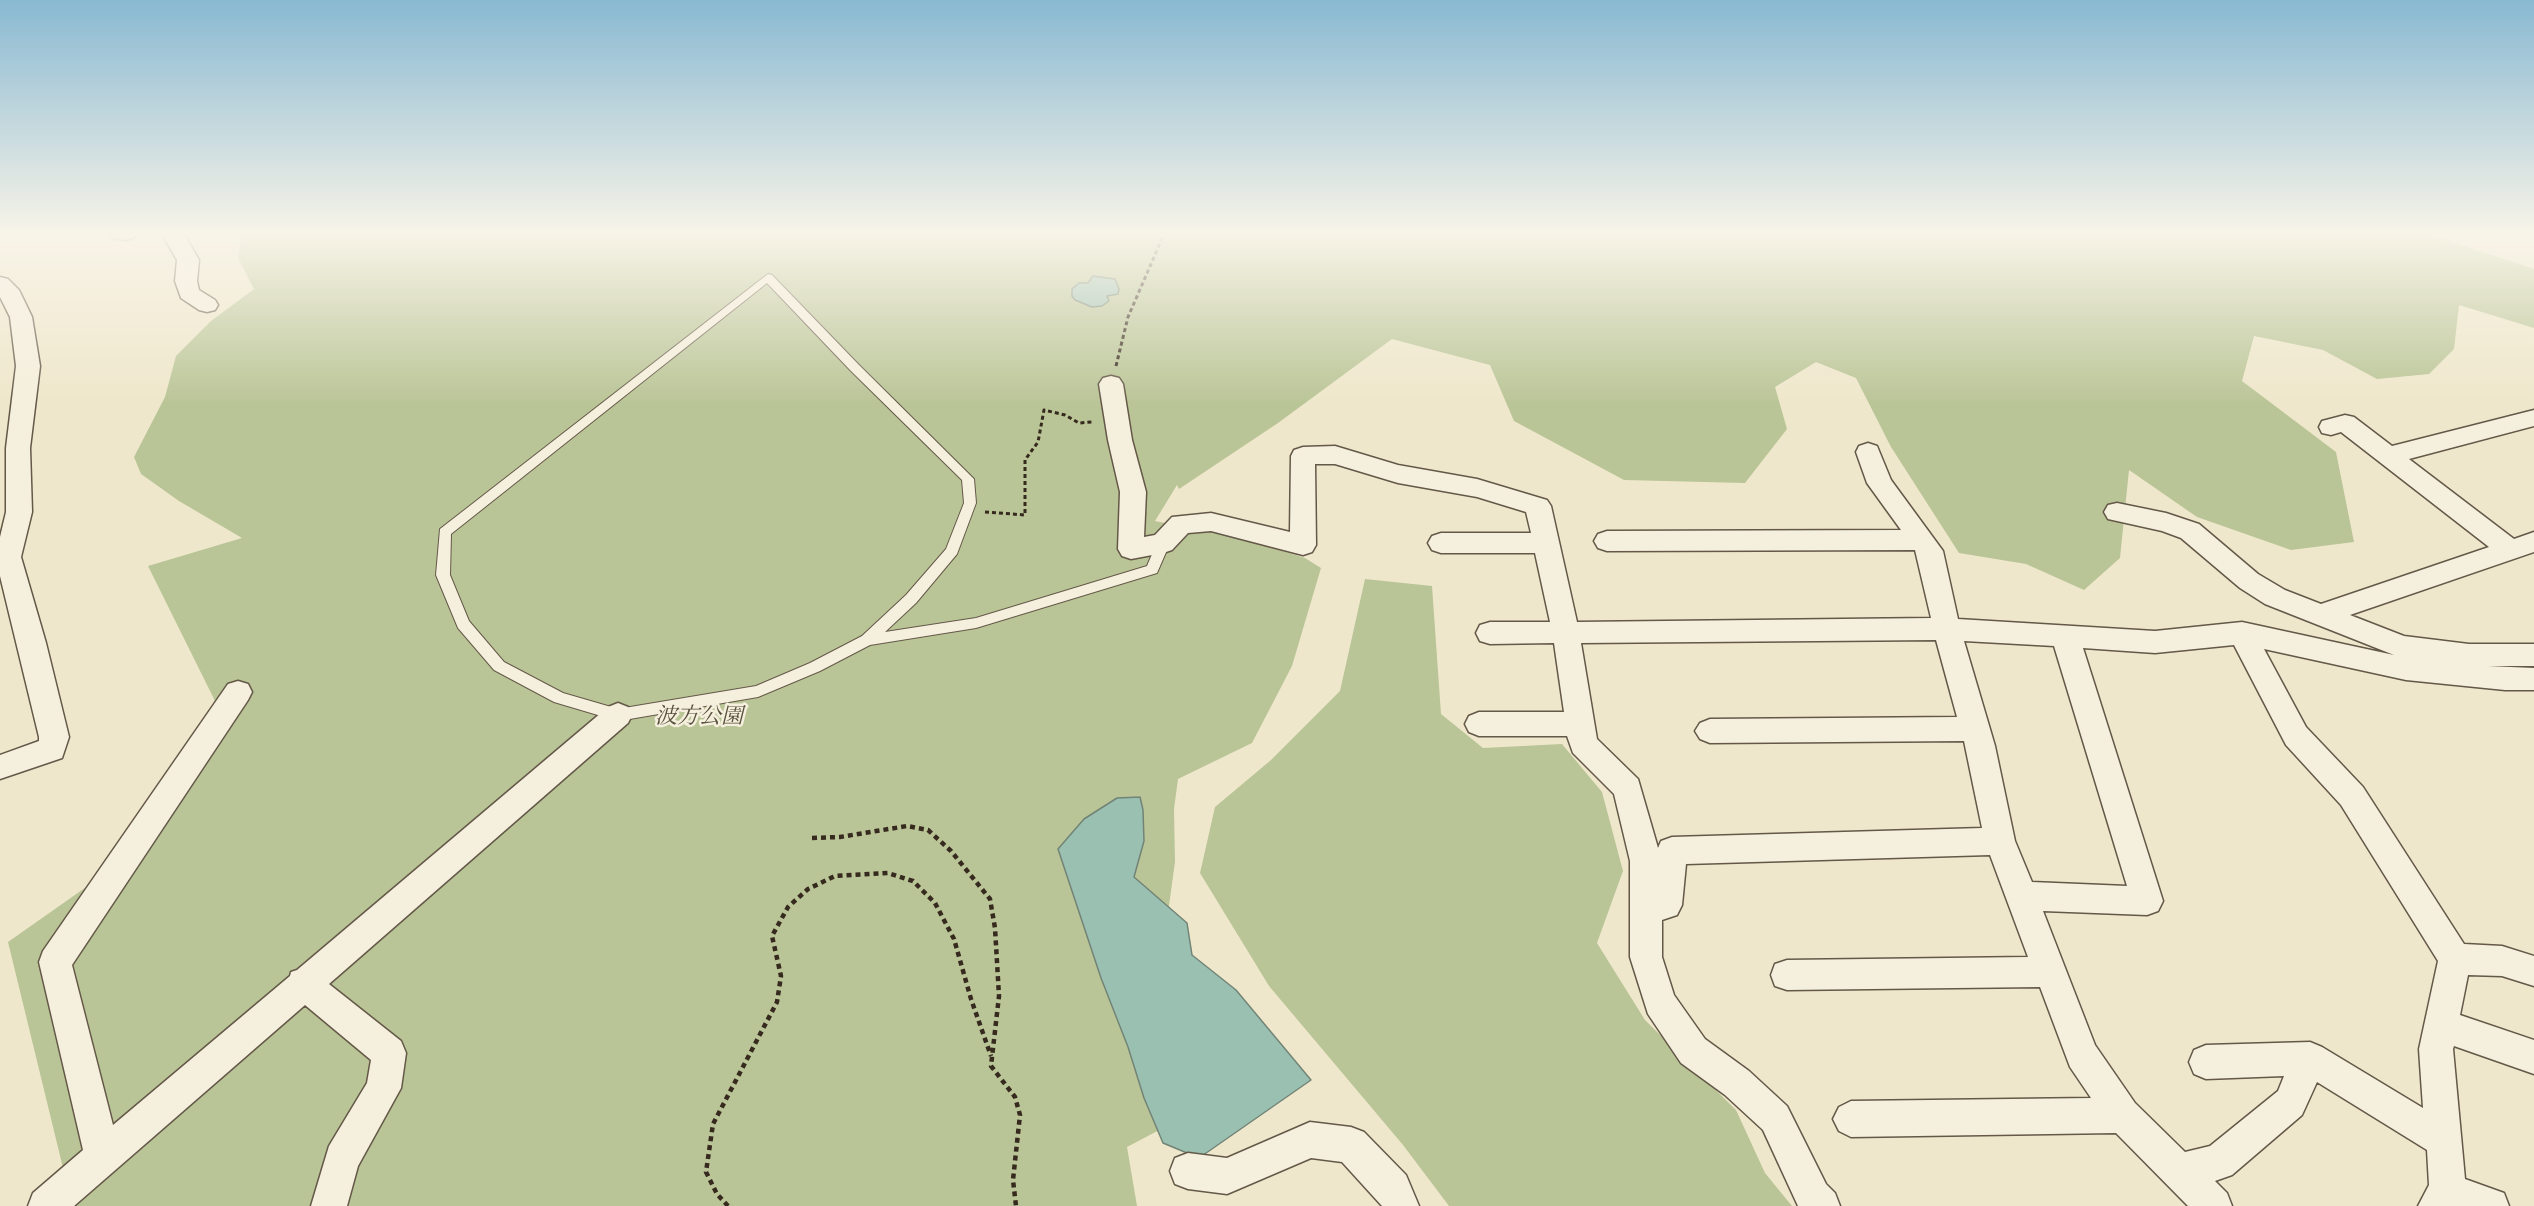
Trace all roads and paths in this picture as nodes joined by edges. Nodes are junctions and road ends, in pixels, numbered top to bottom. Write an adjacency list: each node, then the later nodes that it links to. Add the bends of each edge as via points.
1 (6, 290): 36 (street, via 21,317 28,366 18,448 19,512 8,557 54,737 52,749)
2 (188, 290): 6 (street)
3 (751, 290): 31 (lane, via 445,532 443,575 463,624 499,666 559,698)
4 (781, 290): 27 (lane, via 968,479 970,503 952,551 911,599)
5 (1140, 290): 7 (path, via 1128,317)
6 (207, 305)
7 (1111, 384): 9 (street)
8 (2534, 418): 12 (street)
9 (1117, 420): 13 (path, via 1078,423 1044,410 1038,442 1025,460 1025,515); 17 (street, via 1133,492 1131,549)
10 (2331, 427): 12 (street, via 2345,423)
11 (1868, 452): 15 (street, via 1880,483)
12 (2388, 456): 20 (street)
13 (981, 512)
14 (2116, 512): 21 (street, via 2190,531 2249,581 2275,597)
15 (1922, 540): 16 (street); 22 (street, via 1930,551)
16 (1607, 541)
17 (1163, 543): 19 (street, via 1181,524 1211,522 1303,545 1304,456 1335,455 1398,474 1477,488 1538,506); 27 (lane, via 1152,569 976,623)
18 (1440, 543): 19 (street)
19 (1546, 543): 24 (street)
20 (2522, 546): 21 (street)
21 (2320, 615): 28 (street, via 2402,646 2469,655)
22 (1947, 629): 24 (street); 26 (street); 34 (street)
23 (1491, 633): 24 (street)
24 (1566, 633): 33 (street)
25 (2242, 633): 26 (street, via 2155,642); 29 (street, via 2406,669); 41 (street, via 2296,736 2352,796)
26 (2065, 636): 39 (street, via 2146,901)
27 (867, 640): 31 (lane, via 758,691)
28 (2534, 655)
29 (2534, 679)
30 (238, 692): 54 (street, via 55,962)
31 (618, 715): 45 (street)
32 (1479, 724): 33 (street)
33 (1580, 724): 40 (street, via 1582,744 1627,788 1646,861)
34 (1975, 729): 35 (street); 38 (street)
35 (1710, 730)
36 (0, 767)
37 (812, 838): 47 (path, via 908,826 928,830 951,851 990,899 999,996)
38 (2000, 841): 39 (street); 40 (street, via 1672,851 1666,905)
39 (2021, 896): 43 (street)
40 (1646, 909): 63 (street, via 1646,957 1660,1003 1694,1051 1775,1118 1813,1197)
41 (2455, 959): 42 (street, via 2502,961); 46 (street)
42 (2534, 971)
43 (2050, 972): 44 (street); 51 (street, via 2082,1055)
44 (1786, 975)
45 (303, 983): 54 (street); 59 (street, via 389,1053 384,1088 342,1159)
46 (2441, 1025): 48 (street); 53 (street, via 2436,1049)
47 (991, 1056): 60 (path, via 954,939 935,903 913,881 888,873 835,876 808,889 788,907 771,936 781,976 777,1002 713,1124 706,1172); 61 (path, via 992,1066 1015,1097 1020,1115 1013,1180)
48 (2534, 1057)
49 (2310, 1059): 50 (street); 53 (street); 56 (street, via 2290,1103 2218,1162)
50 (2206, 1062)
51 (2123, 1115): 52 (street); 56 (street)
52 (1851, 1119)
53 (2442, 1139): 57 (street)
54 (102, 1156): 58 (street)
55 (1188, 1171): 62 (street, via 1227,1176 1310,1140 1352,1145 1393,1188)
56 (2179, 1171): 64 (street)
57 (2442, 1199): 65 (street)
58 (46, 1206)
59 (329, 1206)
60 (728, 1206)
61 (1016, 1206)
62 (1401, 1206)
63 (1822, 1206)
64 (2214, 1206)
65 (2491, 1206)

